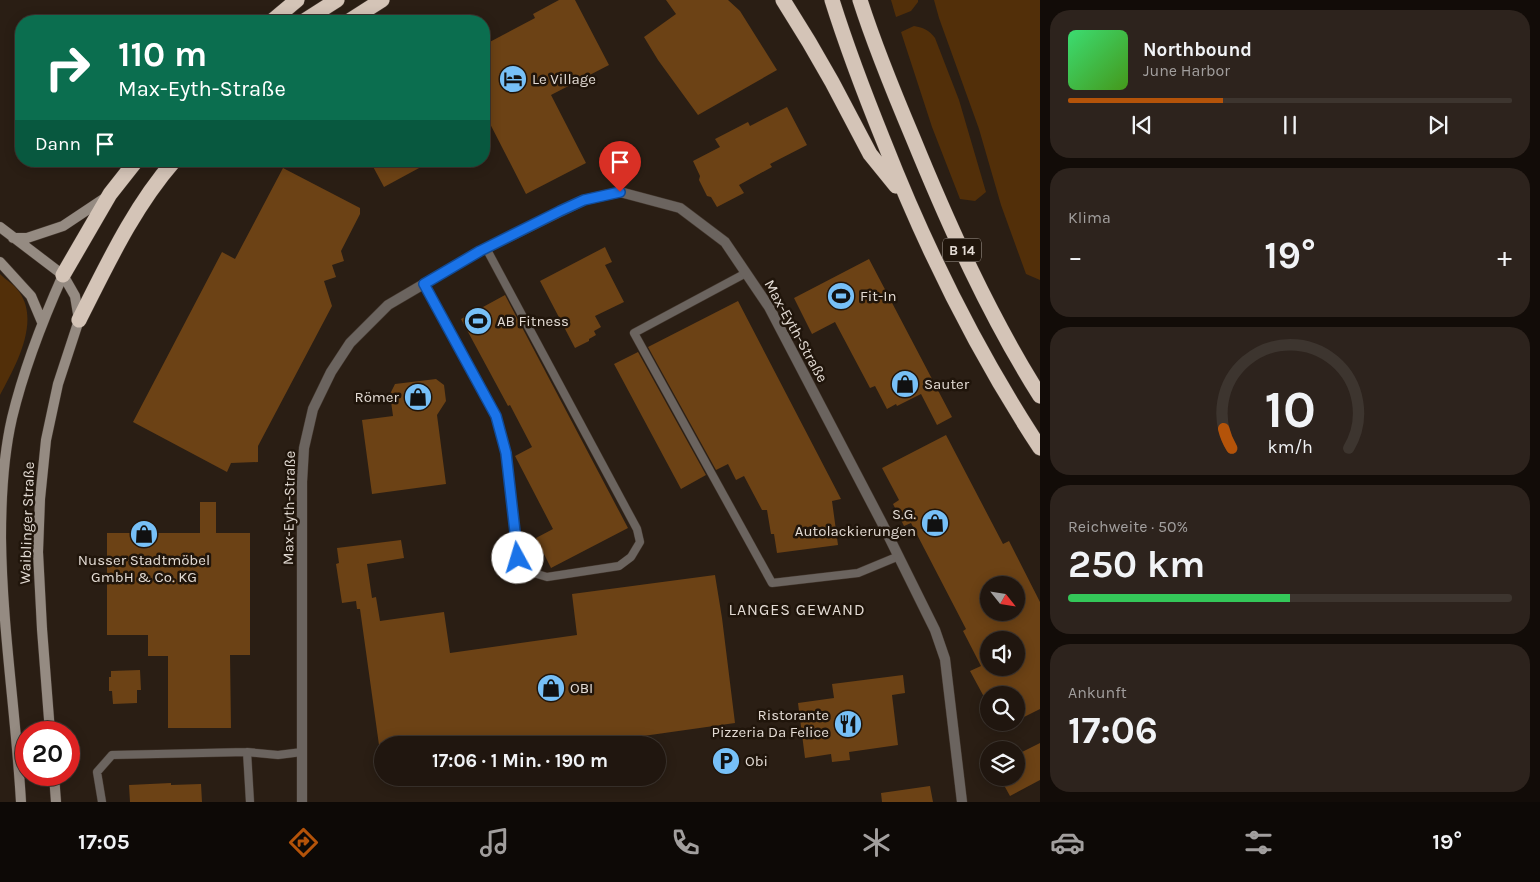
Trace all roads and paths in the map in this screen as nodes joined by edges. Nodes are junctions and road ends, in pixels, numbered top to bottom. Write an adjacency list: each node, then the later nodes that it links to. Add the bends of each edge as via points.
1 (297, 0): 7 (highway)
2 (337, 0): 8 (highway)
3 (382, 0): 9 (highway)
4 (783, 0): 13 (highway, via 870,154)
5 (832, 0): 13 (highway, B 14)
6 (860, 0): 23 (highway, B 14, via 932,185 971,269)
7 (279, 15)
8 (313, 15)
9 (358, 15)
10 (131, 167): 12 (highway)
11 (169, 167): 21 (highway, via 118,242)
12 (110, 194): 15 (main road, via 63,226 27,238); 19 (highway)
13 (906, 198): 24 (highway, B 14, via 980,348)
14 (0, 226): 15 (main road)
15 (13, 238): 19 (main road)
16 (486, 248): 18 (street, Max-Eyth-Straße, via 584,200 620,192 680,208 724,242); 20 (street, Max-Eyth-Straße); 20 (lane, via 638,529 640,542 631,557 619,566 547,577 527,570 518,558 506,453 496,416)
17 (0, 262): 22 (main road, via 31,296)
18 (746, 273): 25 (street, Max-Eyth-Straße, via 769,307); 25 (lane, via 634,333 772,583 858,572)
19 (63, 275): 21 (main road, via 75,296); 22 (main road, Waiblinger Straße)
20 (424, 284): 28 (street, Max-Eyth-Straße, via 388,305 350,343 313,409 304,448 302,482)
21 (79, 320): 26 (main road, Waiblinger Straße, via 58,384 46,440 40,499 38,552)
22 (42, 322): 30 (main road, Waiblinger Straße, via 12,419 1,512 2,589)
23 (1040, 396)
24 (1040, 448)
25 (899, 556): 37 (street, Max-Eyth-Straße, via 935,630 945,659)
26 (49, 721)
27 (247, 752): 28 (lane, via 278,755); 34 (lane, via 112,755 97,772); 35 (lane)
28 (302, 752): 36 (street, Max-Eyth-Straße)
29 (55, 786): 33 (main road)
30 (20, 790): 31 (main road); 32 (main road, Waiblinger Straße)
31 (16, 802)
32 (21, 802)
33 (56, 802)
34 (102, 802)
35 (250, 802)
36 (302, 802)
37 (962, 802)

